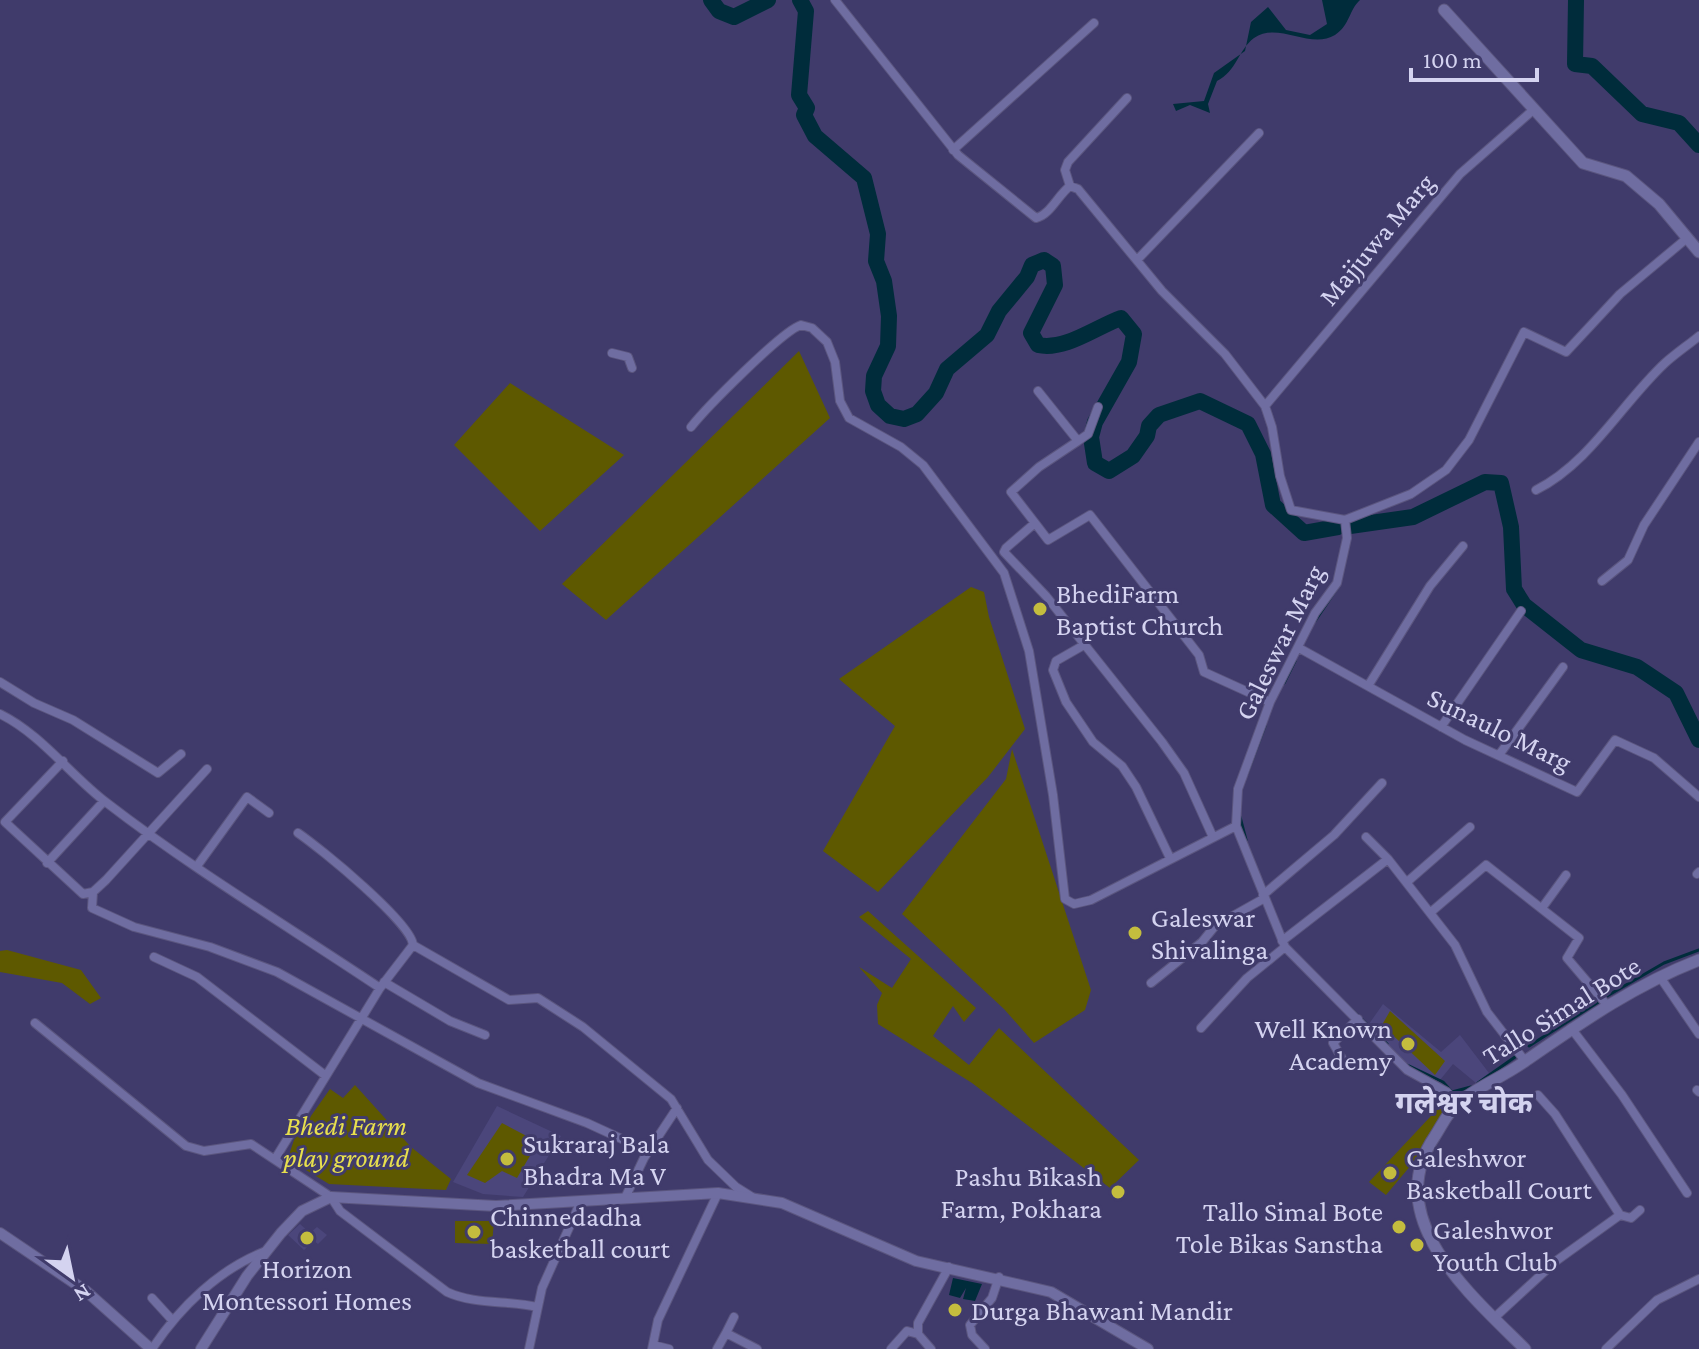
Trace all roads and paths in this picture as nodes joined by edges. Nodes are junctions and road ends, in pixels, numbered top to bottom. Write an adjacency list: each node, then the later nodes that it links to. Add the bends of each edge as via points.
1 (835, 0): 7 (street)
2 (1444, 10): 5 (main road)
3 (1094, 23): 7 (street)
4 (1127, 98): 8 (street, via 1068,162)
5 (1532, 111): 9 (main road, via 1583,163 1626,176 1659,204); 16 (street, Majjuwa Marg, via 1460,174)
6 (1259, 133): 11 (street)
7 (953, 150): 8 (street, via 1036,218)
8 (1070, 186): 11 (street)
9 (1686, 239): 10 (main road); 22 (street, via 1620,294 1566,352 1524,332 1469,440 1446,470 1411,494)
10 (1699, 252)
11 (1137, 260): 16 (street, via 1225,354)
12 (1699, 336): 21 (street, via 1664,364 1552,482)
13 (612, 353): 14 (street, via 628,357)
14 (632, 368)
15 (1038, 391): 19 (street)
16 (1265, 406): 22 (street, via 1291,510)
17 (1098, 407): 19 (street, via 1088,434)
18 (691, 427): 49 (street, via 784,333 801,325 822,336 832,352 840,401 849,418 923,465 1004,573 1029,651 1065,899 1074,904 1091,900)
19 (1078, 441): 23 (street, via 1011,492)
20 (1699, 442): 25 (street, via 1644,525 1628,560)
21 (1536, 490)
22 (1345, 520): 28 (street, Galeswar Marg, via 1347,538 1337,583)
23 (1035, 523): 27 (street, via 1004,552); 32 (street, via 1048,540 1090,515 1199,655 1204,672)
24 (1463, 546): 31 (street, via 1430,586)
25 (1602, 581)
26 (1521, 611): 34 (street)
27 (1084, 645): 47 (street, via 1184,773); 49 (street, via 1056,661 1053,670 1066,702 1093,742 1122,766 1136,787)
28 (1299, 648): 31 (street, Sunaulo Marg); 32 (street, Galeswar Marg)
29 (1563, 667): 36 (street)
30 (0, 682): 35 (street, via 158,773)
31 (1368, 686): 34 (street, Sunaulo Marg)
32 (1270, 702): 43 (street, Galeswar Marg, via 1238,789)
33 (0, 714): 37 (street)
34 (1441, 727): 36 (street, Sunaulo Marg)
35 (181, 754)
36 (1499, 755): 40 (street, Sunaulo Marg, via 1577,792 1615,740 1654,758)
37 (63, 761): 41 (street); 51 (street, via 5,822)
38 (207, 769): 46 (street)
39 (1382, 783): 56 (street, via 1334,835)
40 (1699, 797)
41 (104, 801): 46 (street); 51 (street)
42 (269, 813): 52 (street, via 247,797)
43 (1236, 826): 47 (street); 56 (street, Galeswar Marg)
44 (1470, 827): 54 (street)
45 (298, 833): 60 (street, via 369,890)
46 (150, 835): 52 (street); 55 (street)
47 (1212, 835): 49 (street)
48 (1366, 837): 50 (street)
49 (1170, 858)
50 (1388, 859): 54 (street); 59 (street)
51 (47, 863): 55 (street, via 83,894)
52 (197, 866): 65 (street)
53 (1566, 875): 57 (street)
54 (1407, 882): 58 (street)
55 (93, 892): 67 (street, via 92,908 105,916 277,972)
56 (1263, 897): 59 (street, Galeswar Marg); 64 (street, via 1215,926)
57 (1542, 908): 58 (street, via 1486,865); 66 (street, via 1579,938 1567,958)
58 (1431, 912): 74 (street, via 1455,945 1487,1012)
59 (1283, 944): 68 (street, Galeswar Marg); 70 (street)
60 (413, 945): 65 (street); 79 (street, via 509,1000 538,998 583,1027)
61 (154, 957): 76 (street, via 197,977)
62 (1699, 960): 63 (main road, Tallo Simal Bote)
63 (1660, 977): 66 (main road, Tallo Simal Bote); 72 (street)
64 (1151, 983)
65 (382, 985): 67 (street); 73 (street)
66 (1607, 1005): 71 (main road, Tallo Simal Bote)
67 (361, 1018): 76 (street); 80 (street, via 478,1083)
68 (1358, 1019): 75 (street, via 1333,1043); 78 (street, Galeswar Marg, via 1407,1070)
69 (35, 1023): 81 (street, via 186,1146 204,1151 251,1144)
70 (1201, 1028)
71 (1571, 1028): 74 (main road, Tallo Simal Bote); 83 (street)
72 (1699, 1034)
73 (485, 1035)
74 (1525, 1061): 78 (main road, Tallo Simal Bote)
75 (1344, 1062)
76 (326, 1076): 81 (street)
77 (1538, 1095): 89 (street)
78 (1457, 1103): 98 (main road, Tallo Simal Bote, via 1424,1152 1417,1183 1420,1216 1454,1275)
79 (677, 1108): 80 (street); 85 (street, via 708,1160)
80 (648, 1151): 86 (street)
81 (275, 1159): 84 (street)
82 (718, 1193): 85 (street); 86 (street); 102 (street, via 658,1320)
83 (1687, 1193)
84 (331, 1197): 87 (street, via 496,1206); 91 (street, via 302,1211); 96 (street, via 340,1211 447,1292)
85 (753, 1197): 92 (street, via 782,1203 916,1261)
86 (625, 1198): 87 (street)
87 (581, 1201): 96 (street)
88 (1640, 1210): 89 (street, via 1631,1218)
89 (1620, 1215): 98 (street, via 1556,1261)
90 (0, 1233): 103 (street, via 86,1291)
91 (267, 1250): 99 (street, via 215,1280); 104 (street)
92 (949, 1267): 93 (street); 101 (street, via 918,1323)
93 (999, 1277): 111 (street, via 992,1298 970,1325); 112 (street, via 1051,1292)
94 (1699, 1279): 114 (street, via 1657,1300)
95 (152, 1298): 99 (street)
96 (537, 1307): 105 (street)
97 (734, 1317): 100 (street)
98 (1494, 1318): 113 (main road, Tallo Simal Bote)
99 (173, 1321): 103 (street)
100 (726, 1333): 107 (street); 108 (street)
101 (918, 1334): 109 (street, via 907,1331); 110 (street)
102 (652, 1347): 106 (street)
103 (152, 1349)
104 (201, 1349)
105 (529, 1349)
106 (669, 1349)
107 (717, 1349)
108 (757, 1349)
109 (891, 1349)
110 (931, 1349)
111 (985, 1349)
112 (1148, 1349)
113 (1525, 1349)
114 (1606, 1349)

